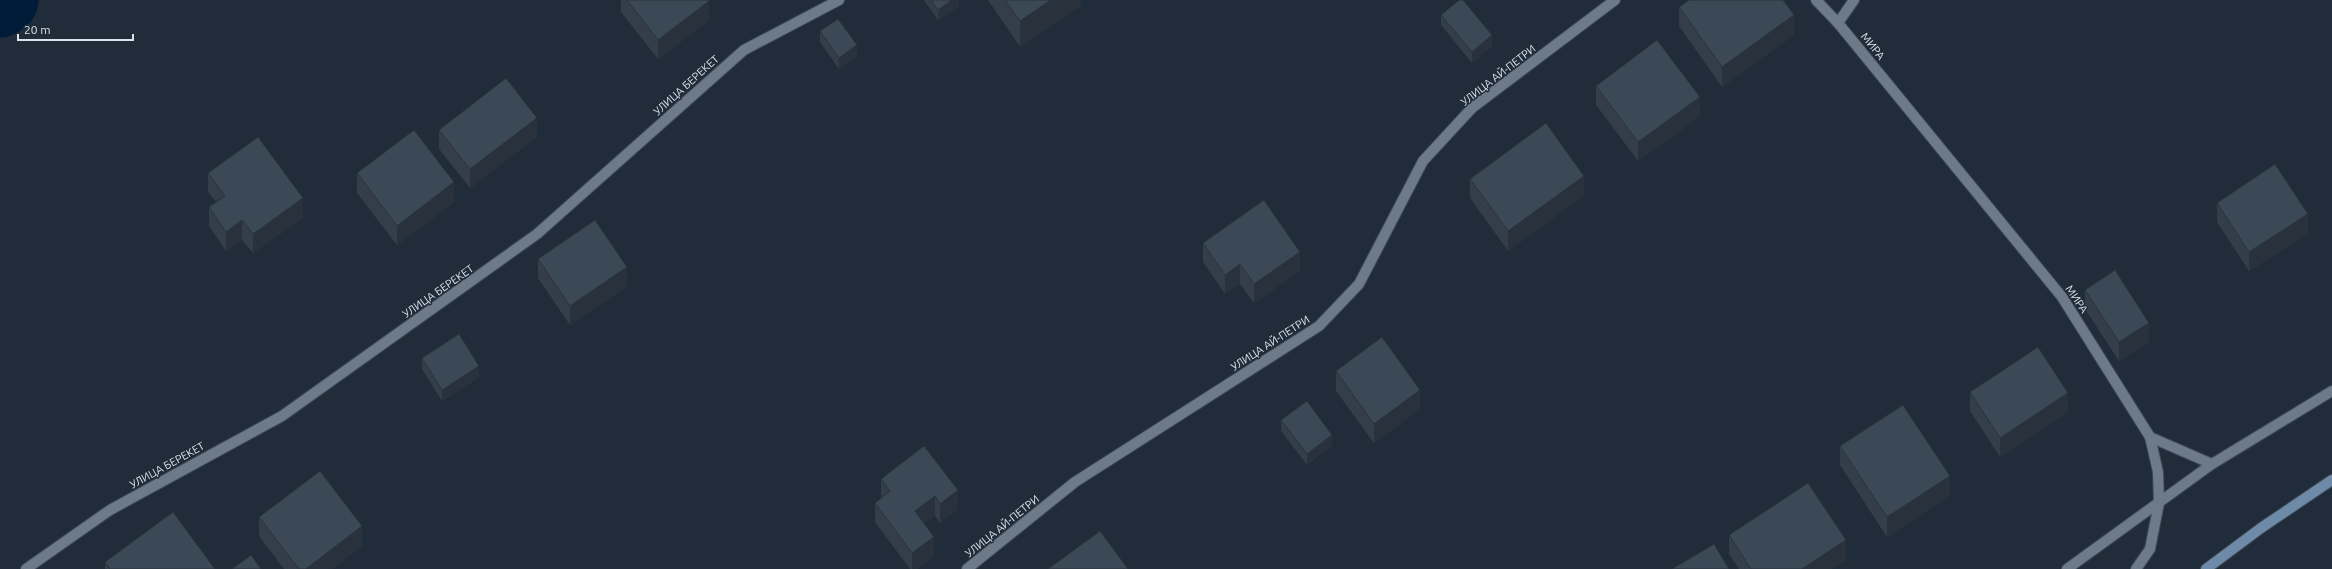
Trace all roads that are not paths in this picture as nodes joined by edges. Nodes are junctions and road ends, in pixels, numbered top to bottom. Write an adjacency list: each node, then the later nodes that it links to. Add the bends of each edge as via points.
1 (839, 0): 12 (street, УЛИЦА БЕРЕКЕТ, via 744,50 537,234 282,416 110,510)
2 (1615, 0): 13 (street, УЛИЦА АЙ-ПЕТРИ, via 1472,108 1423,161 1359,284 1319,326 1075,482)
3 (1816, 0): 6 (street)
4 (1825, 0): 6 (street)
5 (1854, 0): 6 (street)
6 (1838, 23): 8 (street, МИРА, via 2062,297)
7 (2332, 391): 9 (street)
8 (2150, 438): 9 (street); 11 (street, МИРА, via 2158,472)
9 (2212, 464): 11 (street)
10 (2332, 480): 16 (main road)
11 (2159, 503): 14 (street); 15 (street, МИРА, via 2150,549)
12 (26, 569)
13 (967, 569)
14 (2067, 569)
15 (2136, 569)
16 (2206, 569)

